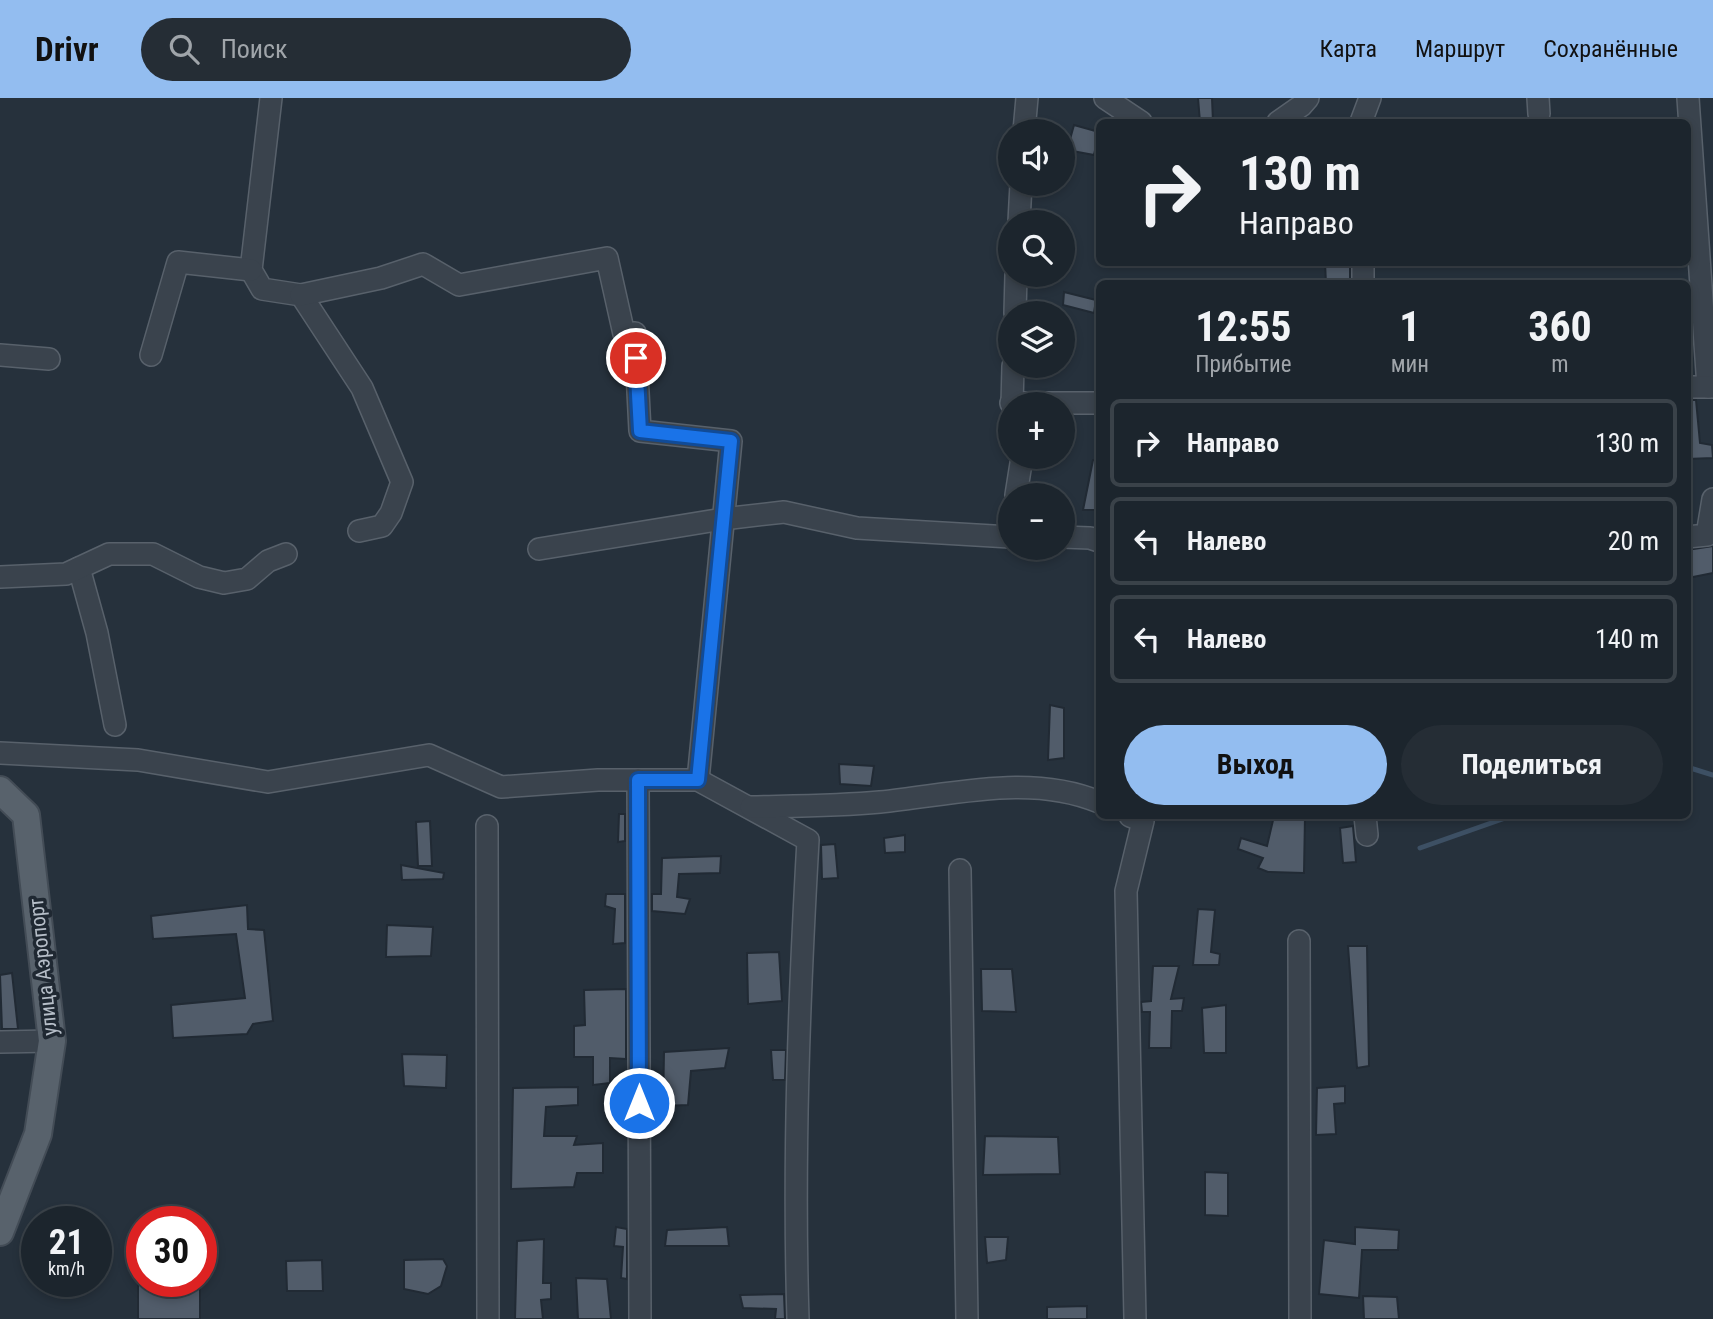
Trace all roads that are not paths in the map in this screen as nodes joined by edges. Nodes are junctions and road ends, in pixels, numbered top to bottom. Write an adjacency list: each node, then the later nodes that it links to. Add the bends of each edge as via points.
1 (271, 98): 13 (street)
2 (1027, 98): 7 (street)
3 (1105, 98): 8 (street)
4 (1308, 98): 9 (street)
5 (1370, 98): 10 (street)
6 (1688, 98): 11 (street)
7 (1025, 119)
8 (1136, 119)
9 (1282, 119)
10 (1362, 119)
11 (1689, 119)
12 (1691, 156): 18 (street)
13 (251, 270): 14 (street, via 262,289); 16 (street, via 178,262)
14 (301, 295): 22 (street, via 423,264 459,285 607,258 624,334 635,333 640,431 731,441); 23 (street, via 362,388 402,482 382,526)
15 (0, 355): 17 (street)
16 (151, 355)
17 (49, 359)
18 (1703, 387)
19 (1075, 403): 20 (street)
20 (1096, 403)
21 (1713, 499): 26 (street, via 1707,535)
22 (723, 519): 24 (street, via 784,512 857,528); 28 (street); 35 (street)
23 (359, 531)
24 (998, 536)
25 (1075, 537): 27 (street)
26 (1691, 537)
27 (1096, 540)
28 (539, 549)
29 (286, 554): 30 (street, via 268,561 247,579 224,583 199,577 153,554 109,554)
30 (79, 568): 31 (street); 32 (street)
31 (0, 577)
32 (115, 725)
33 (0, 753): 34 (street, via 138,760 268,782 429,755 501,787)
34 (638, 780): 35 (street); 47 (street)
35 (698, 780): 38 (street)
36 (0, 790): 43 (main road, улица Аэропорт, via 26,814)
37 (1096, 801): 38 (street, via 1014,786 879,802)
38 (748, 807): 48 (street, via 808,840 799,1018)
39 (1138, 819): 50 (street, via 1143,821 1126,891)
40 (487, 826): 46 (street)
41 (960, 870): 49 (street)
42 (1299, 941): 51 (street)
43 (52, 1041): 44 (street); 45 (main road, улица Аэропорт, via 38,1134)
44 (0, 1042)
45 (0, 1232)
46 (488, 1319)
47 (640, 1319)
48 (798, 1319)
49 (967, 1319)
50 (1135, 1319)
51 (1300, 1319)

